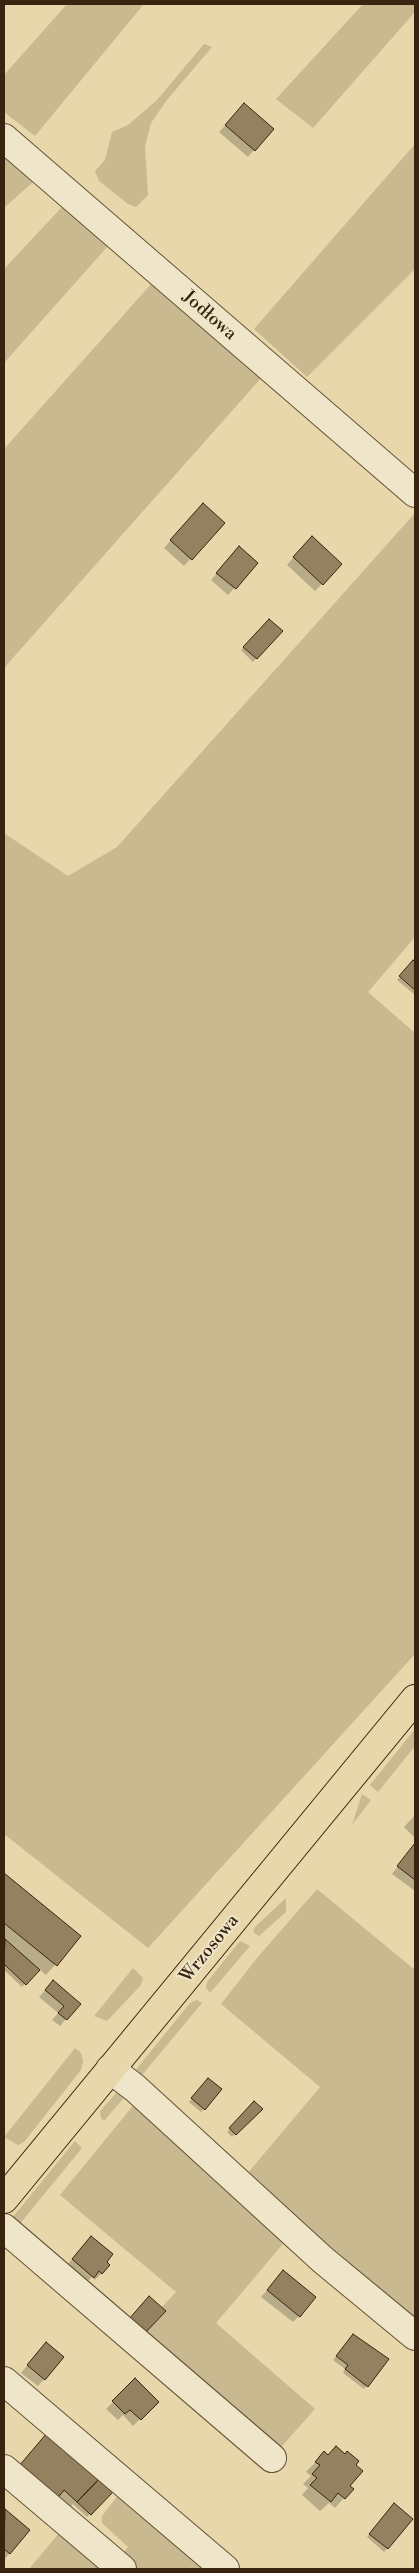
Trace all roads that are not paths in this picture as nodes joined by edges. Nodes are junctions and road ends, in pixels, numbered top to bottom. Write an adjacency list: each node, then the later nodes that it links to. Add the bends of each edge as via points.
1 (4, 138): 2 (street, Jodłowa)
2 (415, 492)
3 (415, 1699): 4 (main road, Wrzosowa)
4 (110, 2069): 5 (main road, Wrzosowa); 7 (street, via 135,2088 323,2260)
5 (4, 2199)
6 (4, 2228): 9 (street)
7 (415, 2336)
8 (4, 2381): 12 (street)
9 (272, 2458)
10 (4, 2469): 11 (street)
11 (122, 2569)
12 (225, 2569)

